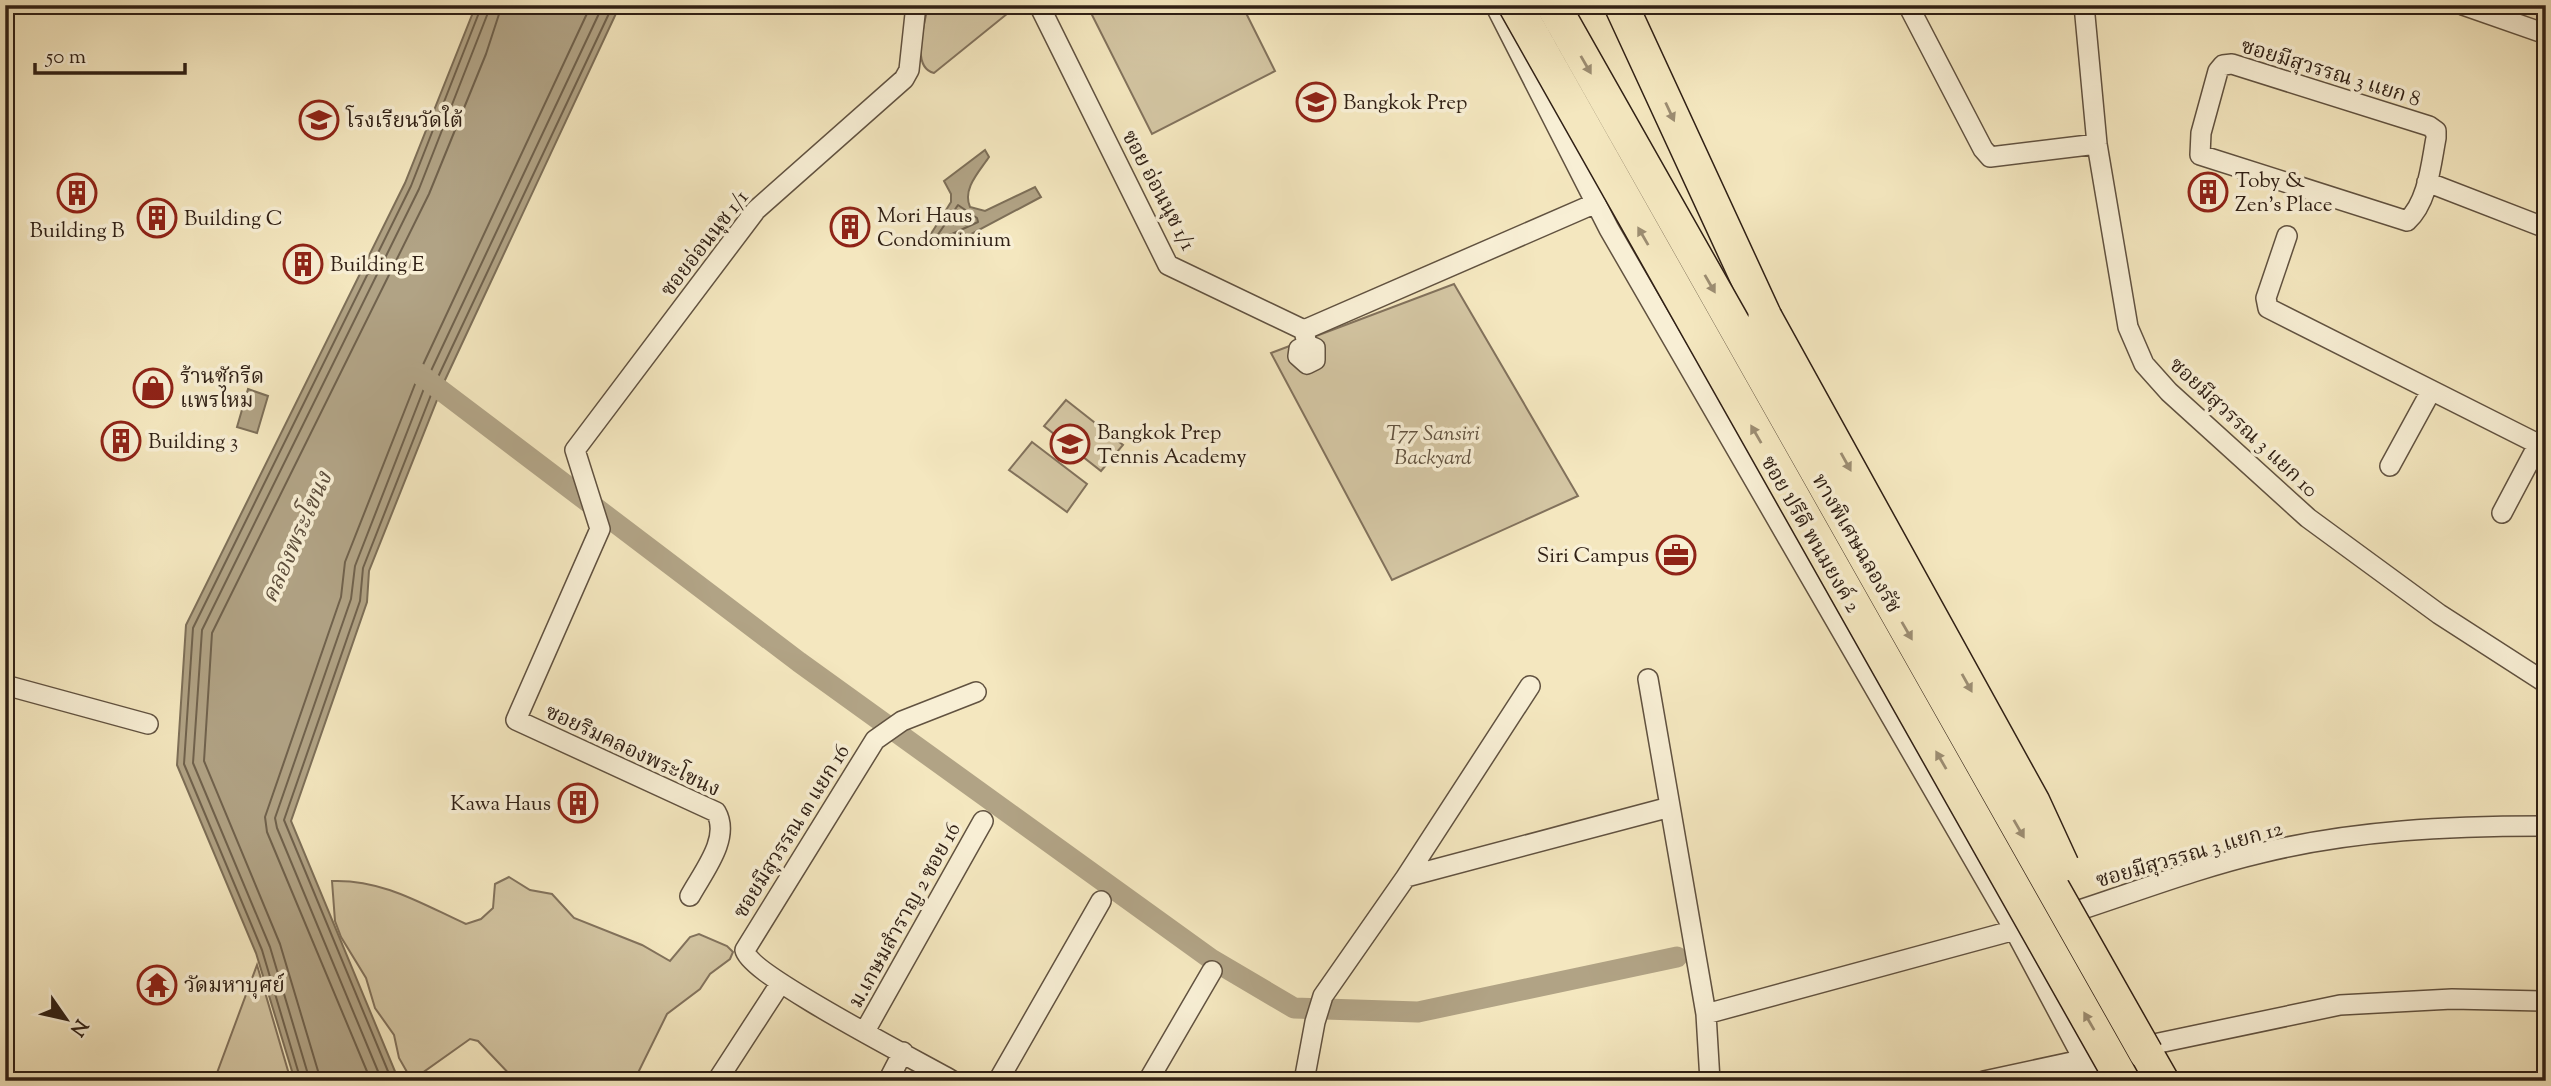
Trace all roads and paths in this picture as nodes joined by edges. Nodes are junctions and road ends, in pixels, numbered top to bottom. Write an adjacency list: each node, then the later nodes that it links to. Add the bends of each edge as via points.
1 (916, 5): 20 (street, ซอยอ่อนนุช 1/1, via 904,79 756,210 583,437 575,456 599,524)
2 (1039, 5): 13 (street, ซอย อ่อนนุช 1/1, via 1167,264 1305,337)
3 (1495, 5): 13 (street, ซอย ปรีดี พนมยงค์ 2)
4 (1515, 5): 51 (highway, ทางพิเศษฉลองรัช, one-way to 4, bridge)
5 (1553, 5): 41 (highway, ทางพิเศษฉลองรัช, one-way to 41, bridge)
6 (1620, 5): 41 (highway, one-way to 41, bridge, via 1765,317 2033,802)
7 (1908, 5): 11 (street, via 1990,157)
8 (2084, 5): 11 (street, ซอยมีสุวรรณ 3 แยก 10)
9 (2463, 5): 10 (street)
10 (2546, 34)
11 (2097, 144): 22 (street, ซอยมีสุวรรณ 3 แยก 10, via 2128,327 2144,364 2169,393 2308,518 2439,614)
12 (2427, 182): 12 (street, ซอยมีสุวรรณ 3 แยก 8, via 2407,221 2204,159 2199,148 2218,71 2232,64 2429,126 2436,131 2436,138); 14 (street)
13 (1596, 203): 33 (street, ซอย ปรีดี พนมยงค์ 2)
14 (2546, 228)
15 (2287, 236): 16 (street, via 2266,298 2268,308)
16 (2431, 391): 17 (street); 18 (street)
17 (2542, 446): 19 (street)
18 (2390, 466)
19 (2502, 513)
20 (598, 535): 31 (street, ซอยริมคลองพระโขนง, via 516,720 716,812 722,822 721,837)
21 (1648, 679): 27 (street)
22 (2546, 683)
23 (5, 685): 26 (street)
24 (1530, 686): 30 (street)
25 (976, 692): 35 (street, ซอยมีสุวรรณ ๓ แยก 16, via 902,720 875,740 746,946 747,958)
26 (148, 724)
27 (1670, 807): 30 (street); 37 (street)
28 (983, 821): 38 (street, ม.เกษมสำราญ 2 ซอย 16)
29 (2546, 826): 33 (street, ซอยมีสุวรรณ 3 แยก 12, via 2443,826 2357,834 2272,851)
30 (1406, 877): 47 (street, via 1323,996)
31 (690, 896)
32 (1101, 901): 45 (street)
33 (2015, 931): 37 (street, ซอยมีสุวรรณ 3 แยก 12); 40 (street, ซอย ปรีดี พนมยงค์ 2)
34 (1212, 971): 46 (street)
35 (780, 984): 38 (street, ซอยมีสุวรรณ ๓ แยก 16); 42 (street)
36 (2546, 1001): 40 (street, via 2452,999 2340,1005)
37 (1706, 1014): 48 (street)
38 (865, 1031): 39 (street, ซอยมีสุวรรณ ๓ แยก 16)
39 (903, 1052): 43 (street); 44 (street, ซอยมีสุวรรณ ๓ แยก 16)
40 (2083, 1059): 49 (street); 50 (street, ซอย ปรีดี พนมยงค์ 2)
41 (2154, 1067)
42 (717, 1081)
43 (888, 1081)
44 (953, 1081)
45 (998, 1081)
46 (1148, 1081)
47 (1304, 1081)
48 (1710, 1081)
49 (1984, 1081)
50 (2095, 1081)
51 (2123, 1081)

